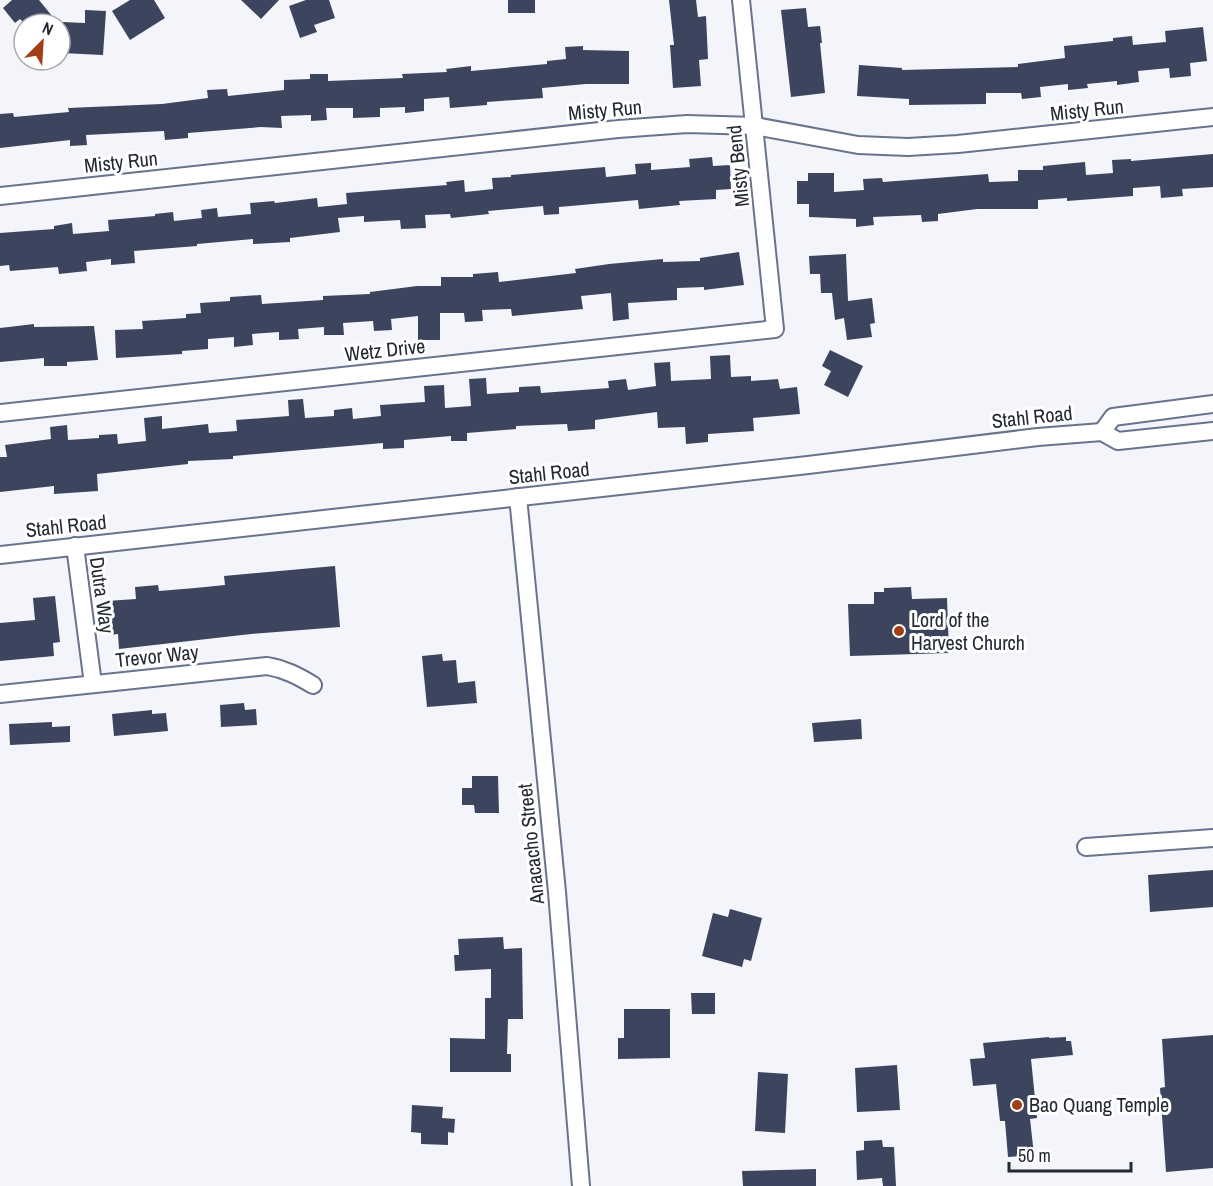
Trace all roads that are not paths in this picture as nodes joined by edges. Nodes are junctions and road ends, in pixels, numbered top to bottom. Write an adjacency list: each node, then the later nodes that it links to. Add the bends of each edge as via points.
1 (741, 0): 3 (street, Misty Bend)
2 (1213, 117): 3 (street, Misty Run, via 908,147 858,145)
3 (755, 126): 4 (street, Misty Run, via 687,124 618,129); 5 (street, Misty Bend)
4 (0, 196)
5 (775, 329): 7 (street, Wetz Drive)
6 (1213, 404): 9 (street, via 1113,417)
7 (0, 413)
8 (1213, 431): 9 (street, Stahl Road, via 1118,441)
9 (1102, 432): 10 (street, Stahl Road)
10 (518, 497): 11 (street, Stahl Road); 18 (street, Anacacho Street)
11 (75, 546): 12 (street, Stahl Road); 13 (street, Dutra Way)
12 (0, 555)
13 (93, 684): 14 (street, Trevor Way, via 267,666 297,675); 15 (street, Trevor Way)
14 (313, 686)
15 (0, 694)
16 (1213, 838): 17 (street)
17 (1086, 847)
18 (581, 1186)

